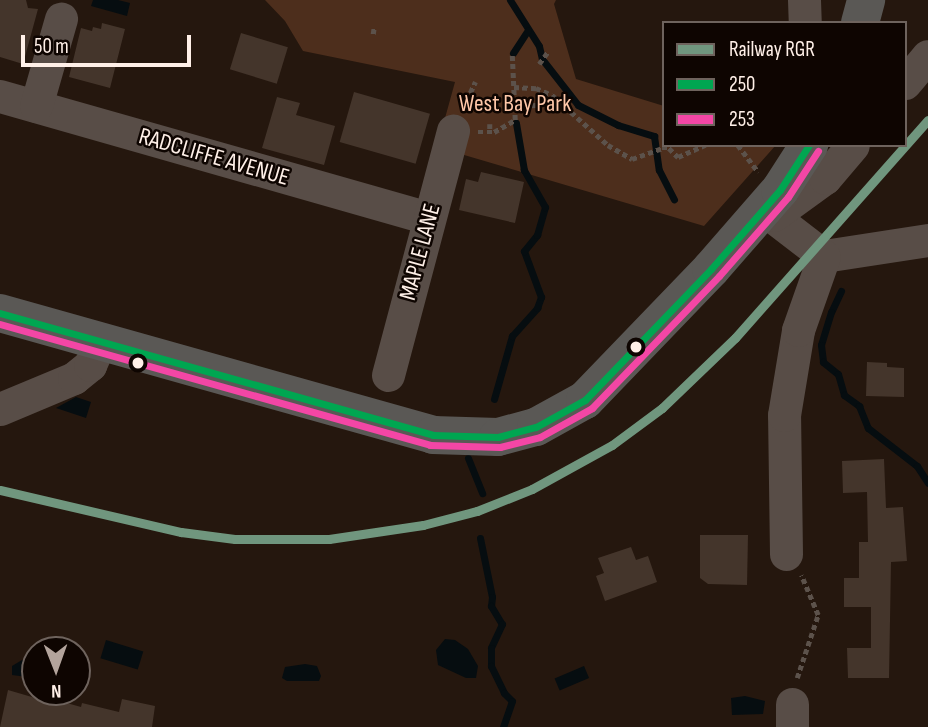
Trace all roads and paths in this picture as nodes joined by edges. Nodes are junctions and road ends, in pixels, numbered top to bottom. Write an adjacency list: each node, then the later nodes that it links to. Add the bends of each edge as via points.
1 (804, 0): 4 (street)
2 (866, 0): 5 (main road)
3 (61, 19): 14 (street)
4 (805, 21)
5 (861, 21)
6 (512, 53): 11 (path)
7 (547, 53): 9 (path)
8 (928, 57): 10 (street)
9 (539, 64)
10 (907, 81)
11 (514, 87): 15 (path); 19 (path, via 536,88 552,95 608,145 632,159 662,148 678,157)
12 (0, 96): 14 (street, RADCLIFFE AVENUE)
13 (536, 105): 15 (path)
14 (36, 106): 25 (street, RADCLIFFE AVENUE)
15 (515, 106): 18 (path, via 515,120)
16 (490, 124): 18 (path)
17 (467, 131): 18 (path); 25 (street, MAPLE LANE)
18 (490, 132)
19 (700, 147)
20 (740, 147): 23 (path)
21 (806, 147): 24 (main road)
22 (851, 147): 24 (street, via 825,178)
23 (756, 165)
24 (769, 212): 27 (street); 29 (main road, via 584,400 536,427 498,437 433,435)
25 (428, 218): 30 (street, MAPLE LANE)
26 (928, 240): 27 (street)
27 (824, 256): 32 (street, via 798,330 784,415)
28 (0, 313): 29 (main road)
29 (101, 340): 31 (street, via 90,365 74,378)
30 (388, 375)
31 (0, 409)
32 (786, 554): 33 (path, via 818,615 800,660)
33 (792, 715)

